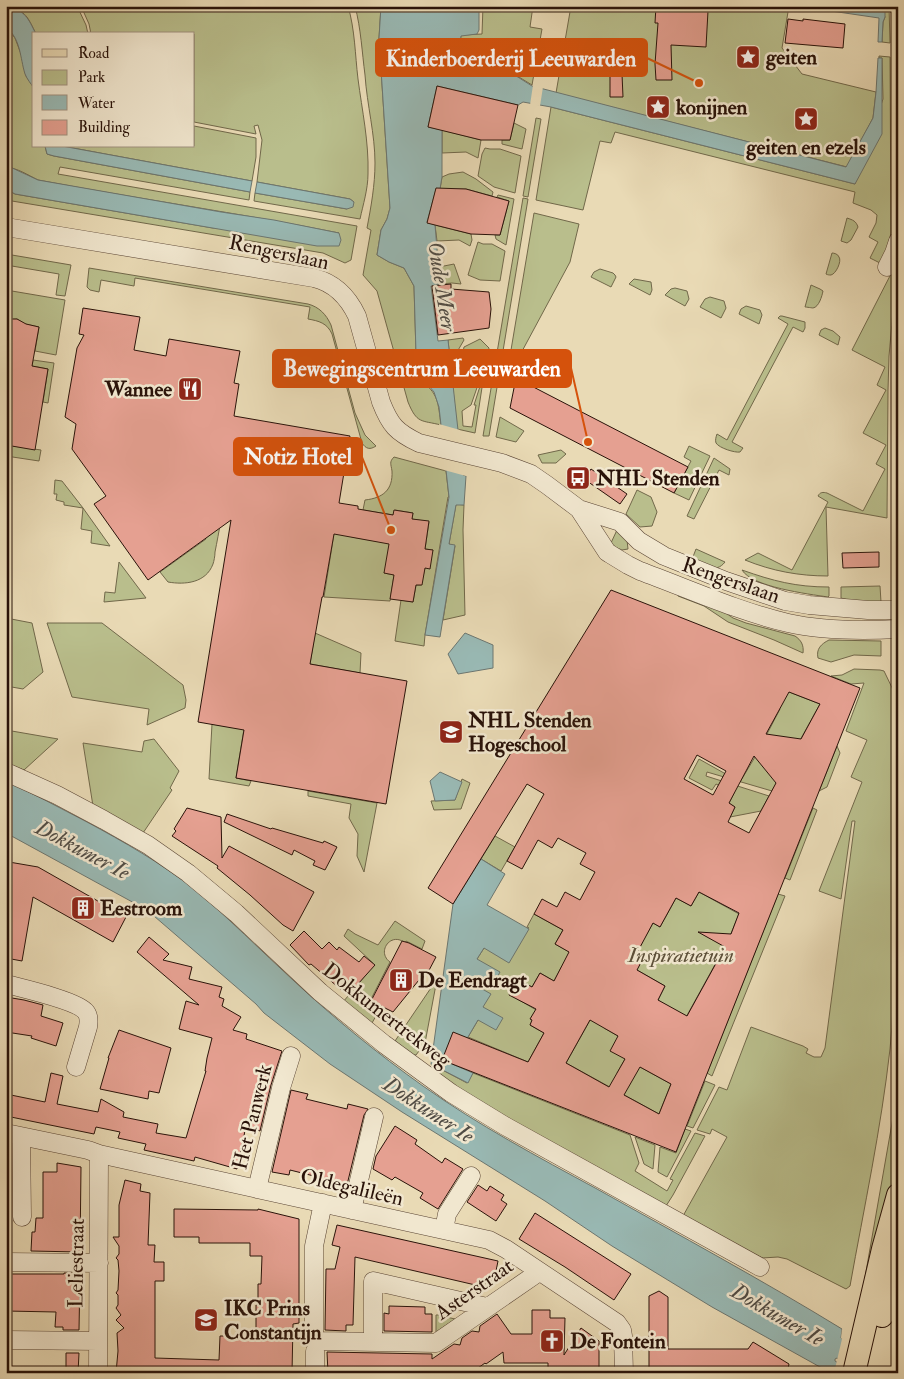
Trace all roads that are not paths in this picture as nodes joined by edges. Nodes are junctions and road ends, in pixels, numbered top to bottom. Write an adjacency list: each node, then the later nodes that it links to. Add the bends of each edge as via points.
1 (6, 227): 4 (street, Rengerslaan, via 329,283 346,296 357,316 381,402 399,432 418,443 502,463 531,474)
2 (898, 241): 3 (street)
3 (887, 267)
4 (579, 509): 5 (street, Rengerslaan, via 620,522 639,541 664,556); 6 (street, Rengerslaan, via 607,552 640,571)
5 (726, 581): 6 (street); 7 (street, Rengerslaan, via 785,601)
6 (718, 602): 8 (street, Rengerslaan, via 808,627)
7 (898, 610)
8 (898, 630)
9 (6, 772): 26 (street, Dokkumertrekweg, via 104,820 188,872 320,992 451,1093)
10 (6, 984): 12 (street, via 46,995 82,1008 87,1013 88,1027)
11 (291, 1056): 17 (street, Het Panwerk)
12 (76, 1067)
13 (374, 1118): 20 (street)
14 (14, 1135): 15 (street, Oldegalileën); 21 (street)
15 (99, 1154): 17 (street, Oldegalileën); 25 (street, Leliestraat)
16 (471, 1176): 22 (street, via 447,1214)
17 (257, 1188): 19 (street, Oldegalileën)
18 (898, 1195): 32 (main road, via 883,1249)
19 (322, 1203): 20 (street, Oldegalileën); 33 (street, via 314,1246)
20 (352, 1210): 22 (street, Oldegalileën)
21 (22, 1217)
22 (444, 1230): 27 (street, Oldegalileën, via 495,1243)
23 (898, 1261): 32 (main road)
24 (6, 1262): 25 (street)
25 (99, 1263): 30 (street, Leliestraat)
26 (760, 1267)
27 (539, 1272): 28 (street, Asterstraat); 36 (street, Oldegalileën, via 617,1323 623,1336)
28 (487, 1307): 31 (street, Asterstraat, via 436,1343); 31 (street, via 373,1281)
29 (6, 1340): 30 (street)
30 (98, 1341): 34 (street, Leliestraat)
31 (373, 1342): 33 (street, Asterstraat, via 324,1342)
32 (867, 1344): 37 (main road); 38 (main road)
33 (315, 1345): 35 (street)
34 (98, 1373)
35 (315, 1373)
36 (624, 1373)
37 (854, 1373)
38 (866, 1373)

